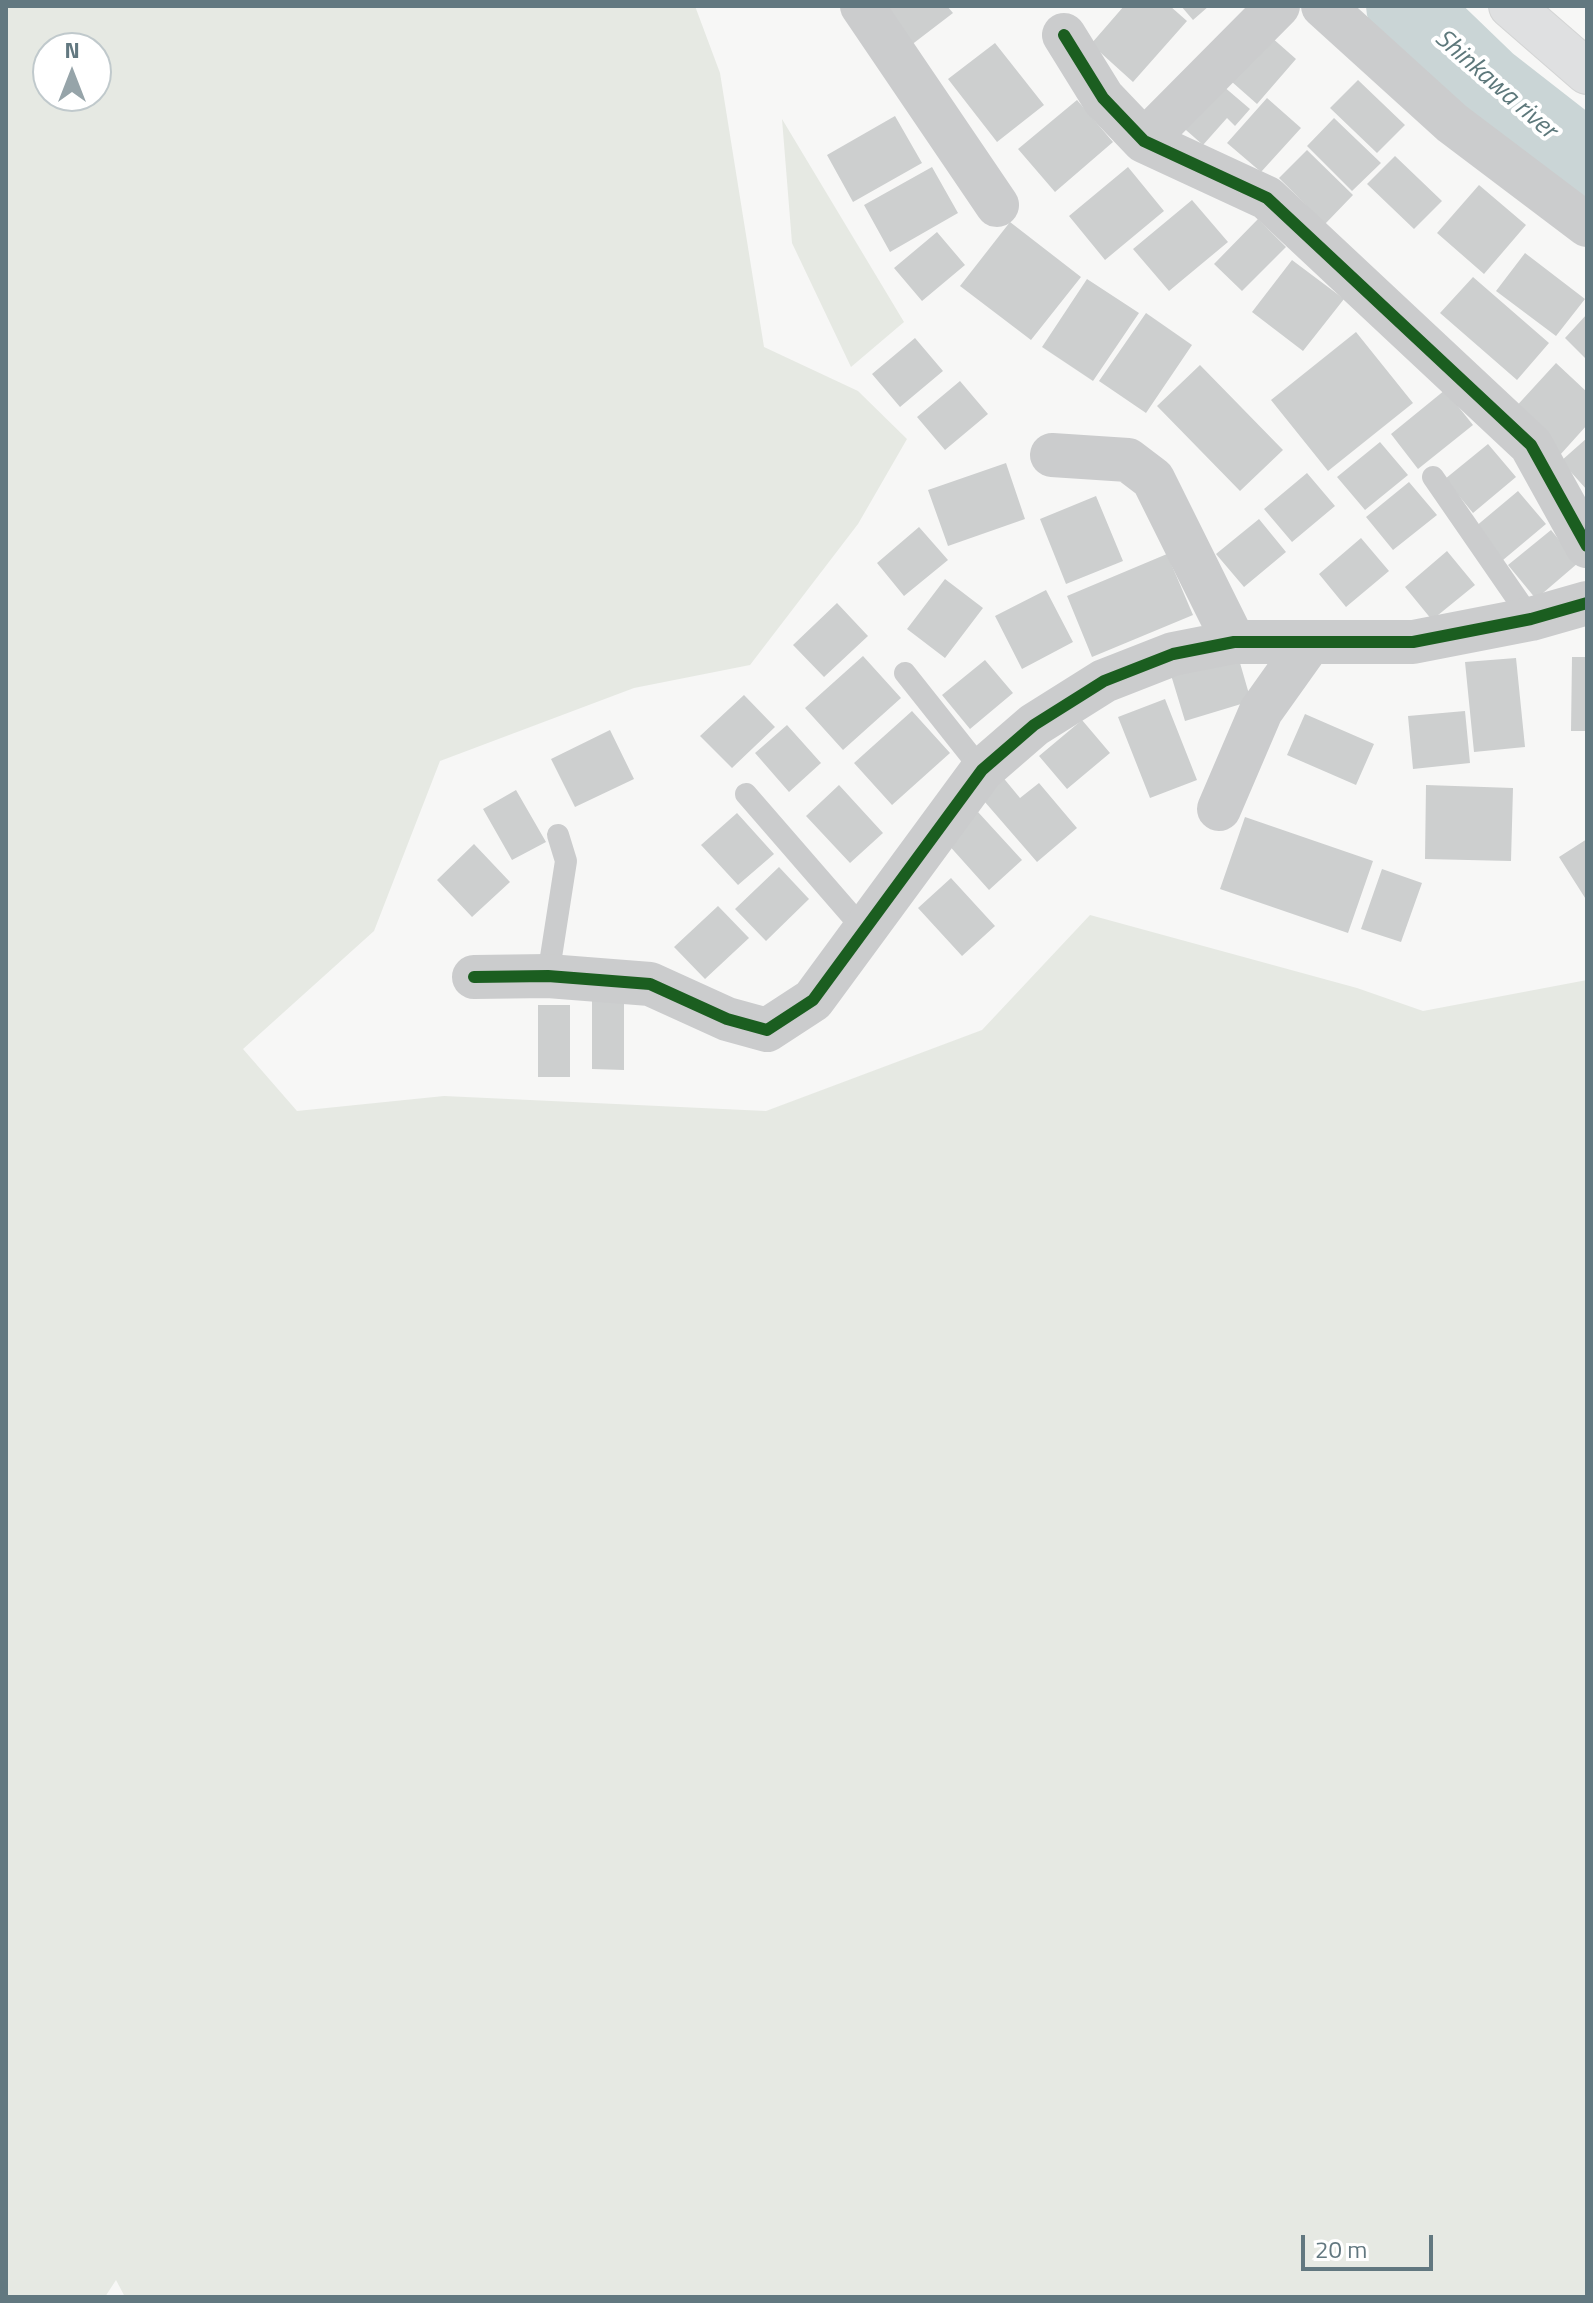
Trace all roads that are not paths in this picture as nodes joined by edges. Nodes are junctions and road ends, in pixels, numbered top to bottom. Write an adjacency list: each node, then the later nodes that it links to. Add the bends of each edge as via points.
1 (862, 6): 8 (street)
2 (1278, 6): 7 (street)
3 (1323, 6): 9 (street, via 1452,123)
4 (1511, 6): 6 (main road)
5 (1064, 35): 7 (street, via 1103,98)
6 (1587, 72)
7 (1144, 141): 12 (street, via 1267,198 1531,445)
8 (997, 205)
9 (1587, 225)
10 (1052, 455): 15 (street, via 1128,460 1153,479)
11 (1433, 477): 14 (lane)
12 (1587, 546)
13 (1587, 603): 14 (street)
14 (1531, 619): 16 (street, via 1413,642)
15 (1234, 642): 16 (street); 18 (street, via 1173,654 1104,681 1034,725)
16 (1308, 645): 20 (street, via 1261,711)
17 (905, 673): 18 (lane)
18 (982, 770): 22 (street)
19 (746, 794): 22 (lane)
20 (1219, 809)
21 (558, 835): 23 (lane, via 566,861)
22 (865, 931): 23 (street, via 813,1000 767,1030 727,1019 650,984)
23 (548, 976): 24 (street)
24 (474, 977)

